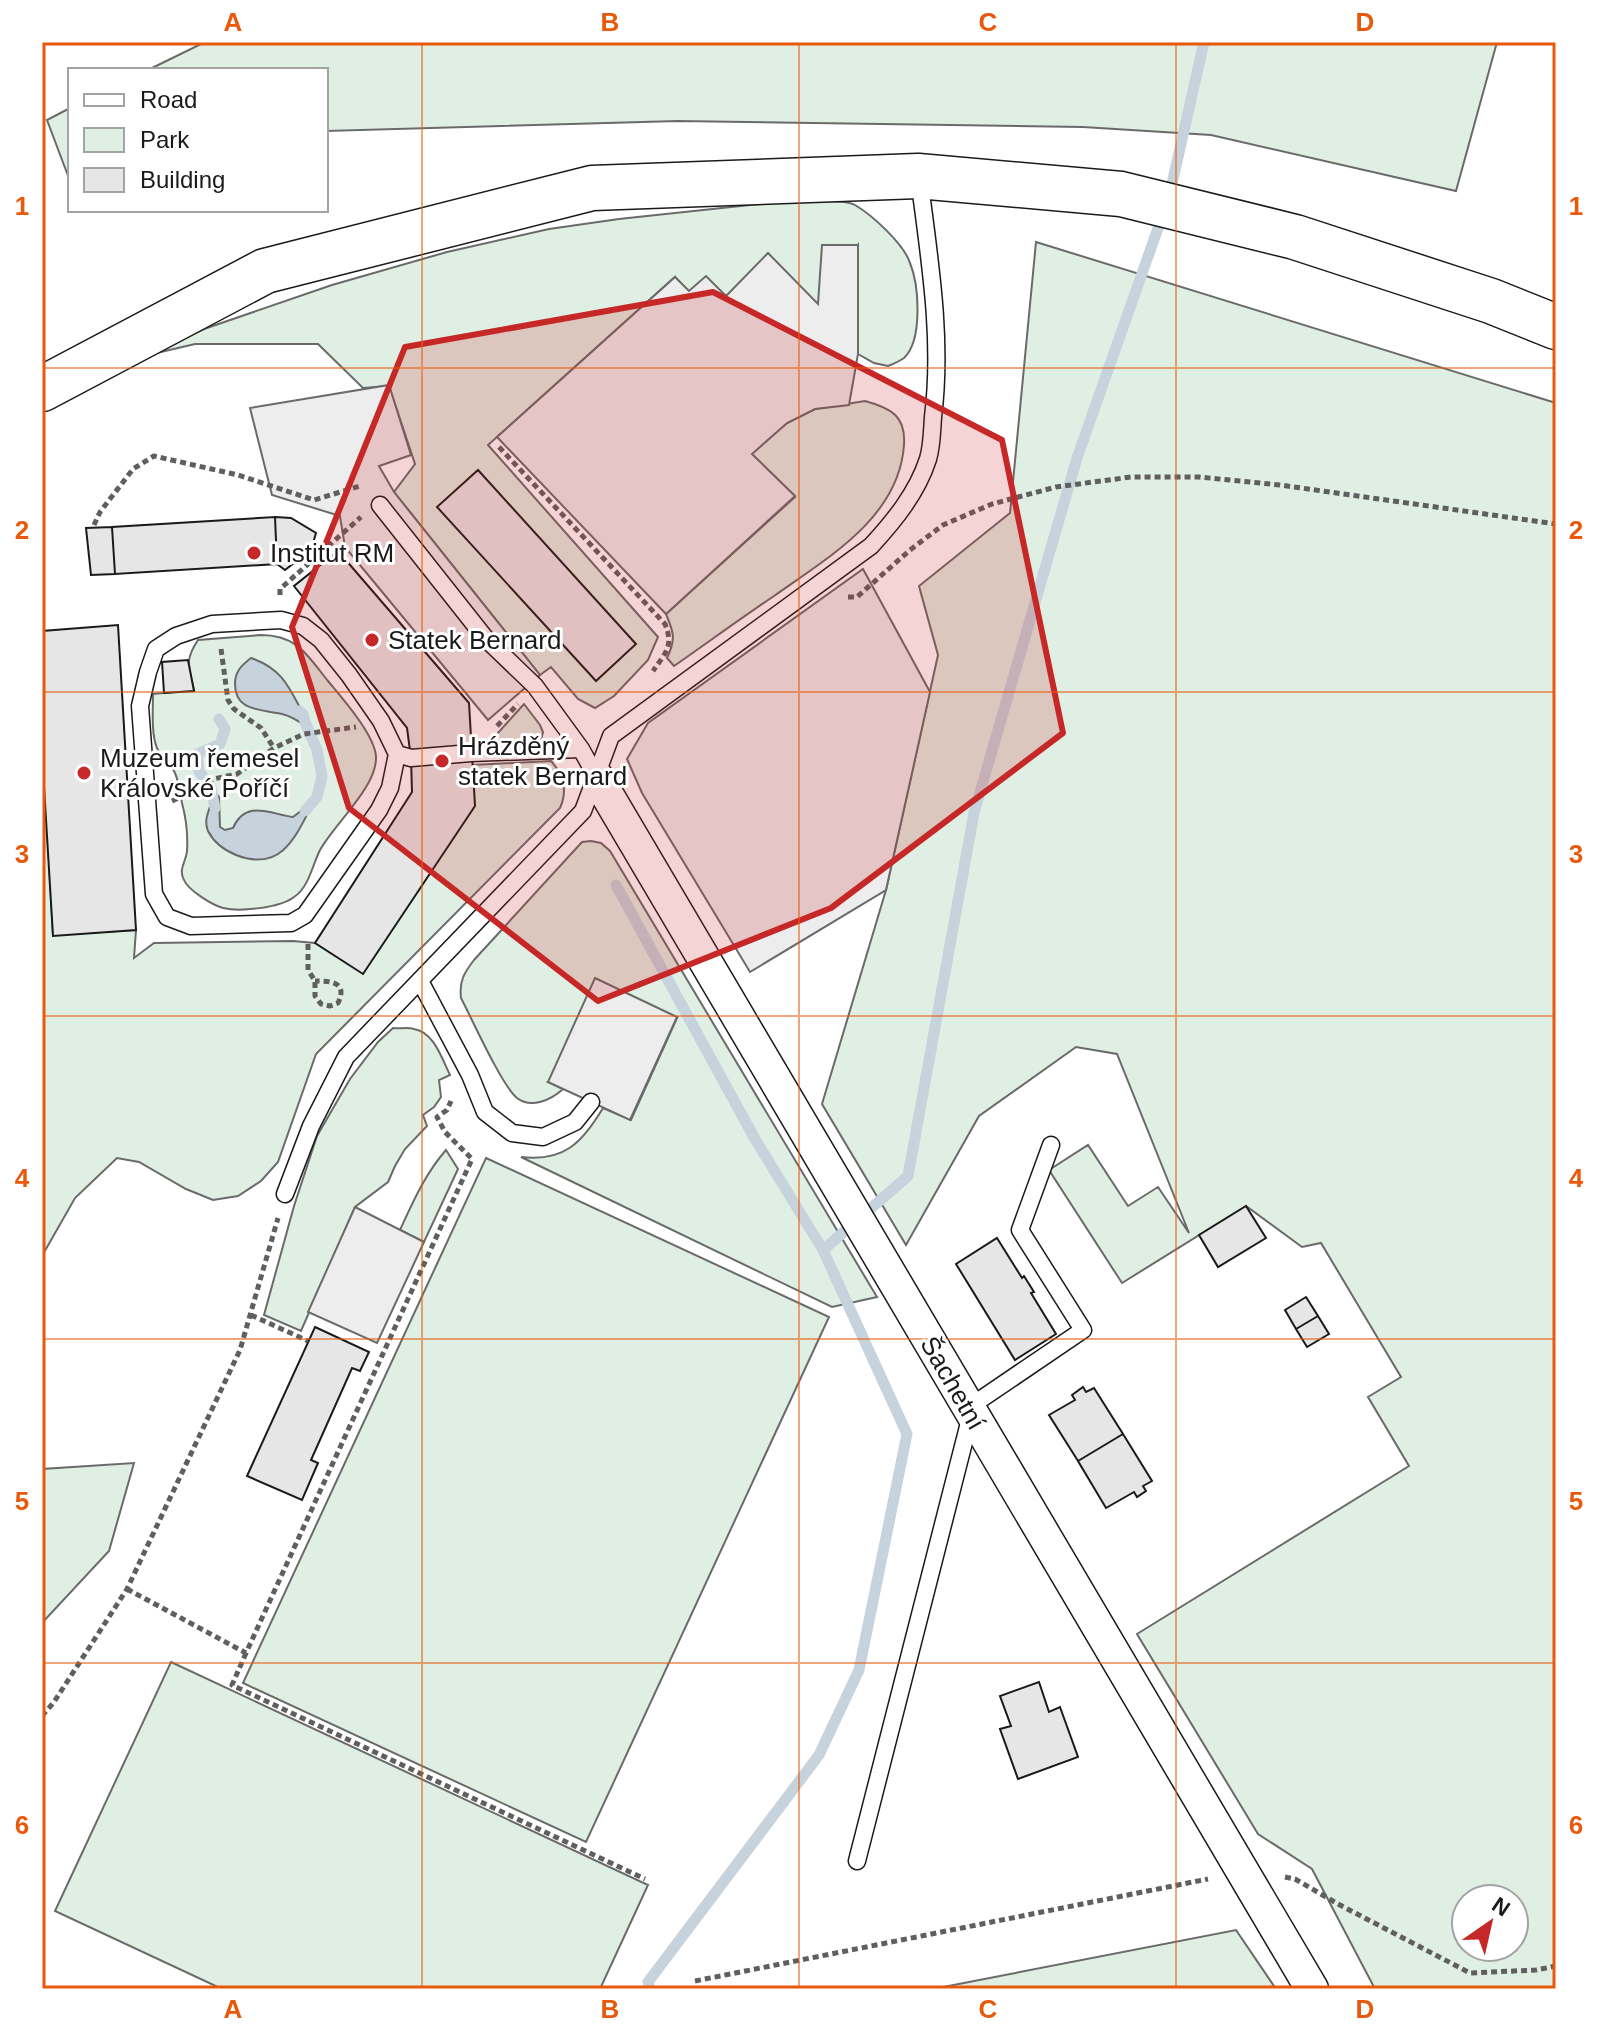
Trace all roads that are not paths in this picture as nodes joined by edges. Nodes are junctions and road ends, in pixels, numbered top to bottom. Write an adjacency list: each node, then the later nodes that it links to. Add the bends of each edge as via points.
1 (918, 176): 2 (main road, via 1121,194 1295,237); 3 (main road, via 592,188 265,271); 6 (lane, via 935,295 936,394 929,457 918,482 871,546 611,736)
2 (1556, 327)
3 (42, 389)
4 (380, 505): 6 (lane, via 486,639 535,686)
5 (397, 754): 5 (lane, via 381,721 321,640 303,626 281,620 212,624 156,649 140,706 154,894 167,917 191,926 291,923 305,915 379,810); 6 (lane, via 411,758 471,753)
6 (588, 763): 7 (lane, via 583,811); 11 (street, Šachetní)
7 (420, 981): 8 (lane, via 485,1112 512,1133 543,1137 575,1122); 10 (lane, via 346,1057)
8 (591, 1102)
9 (1051, 1145): 11 (lane, via 1020,1230 1083,1330)
10 (285, 1194)
11 (970, 1411): 12 (lane); 13 (street, Šachetní)
12 (857, 1861)
13 (1312, 1989)

